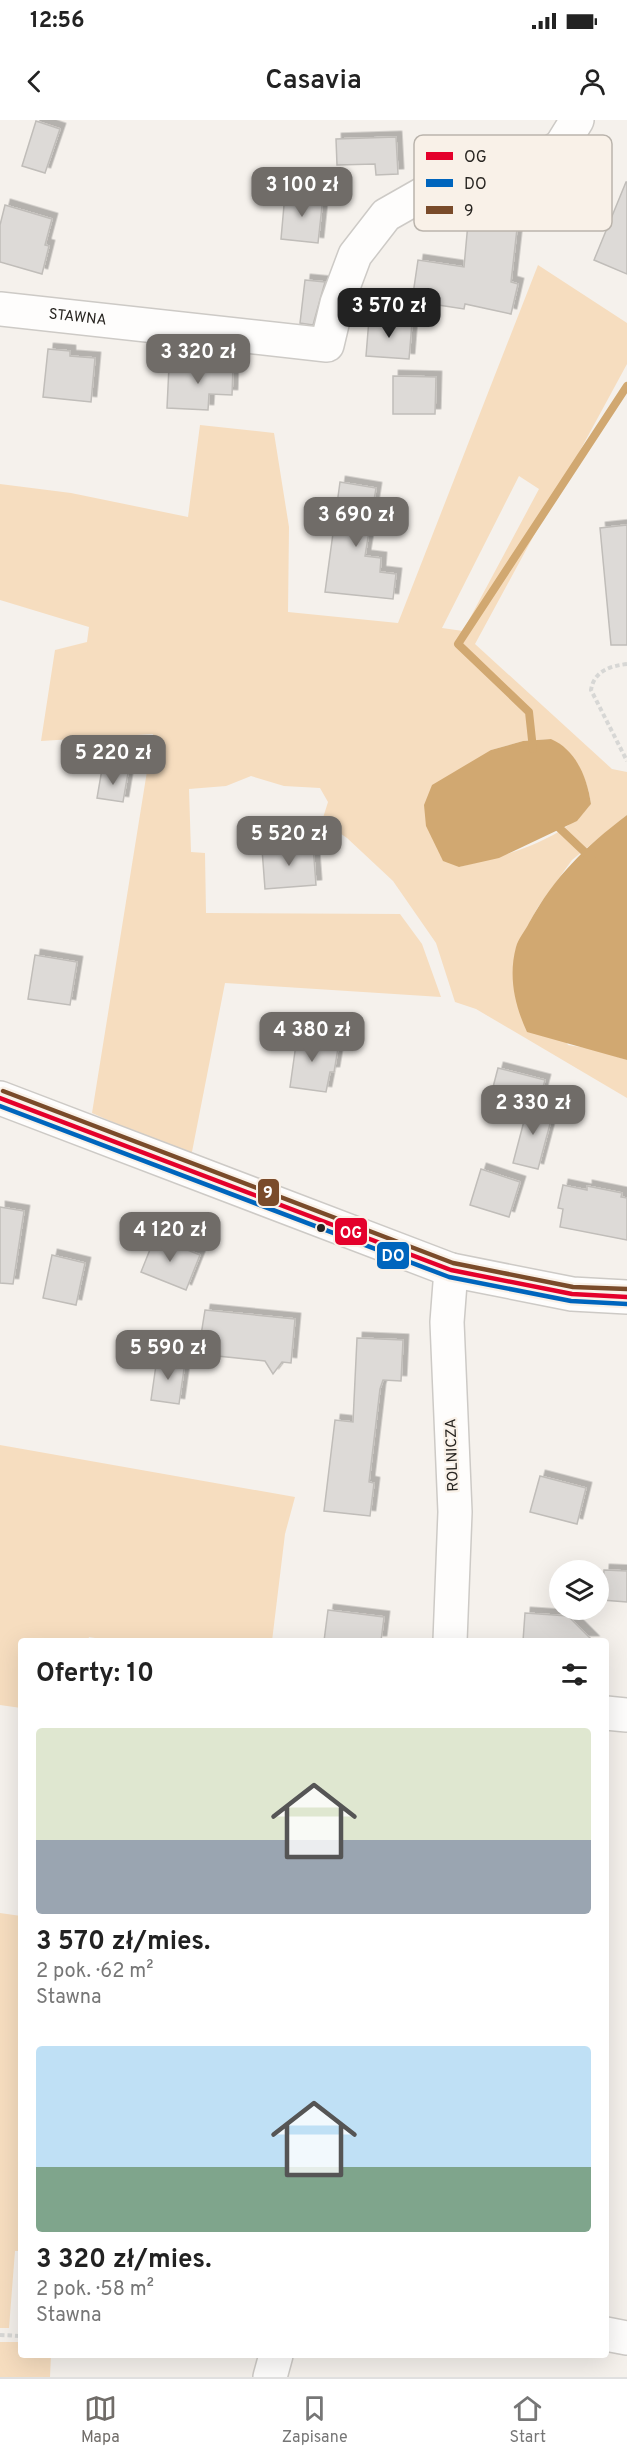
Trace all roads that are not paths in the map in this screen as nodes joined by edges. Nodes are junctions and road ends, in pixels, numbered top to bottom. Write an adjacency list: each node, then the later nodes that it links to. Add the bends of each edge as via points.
1 (577, 120): 2 (street, STAWNA)
2 (568, 135)
3 (414, 199): 4 (street, STAWNA, via 386,215 355,255 327,345)
4 (0, 309)
5 (0, 1098): 6 (street)
6 (451, 1270): 7 (street, via 572,1294); 8 (street, ROLNICZA, via 447,1322 455,1512)
7 (627, 1297)
8 (450, 1638)
9 (609, 1713): 10 (street)
10 (627, 1715)
11 (609, 2335): 12 (street)
12 (627, 2338)
13 (275, 2358): 14 (street)
14 (270, 2377)

